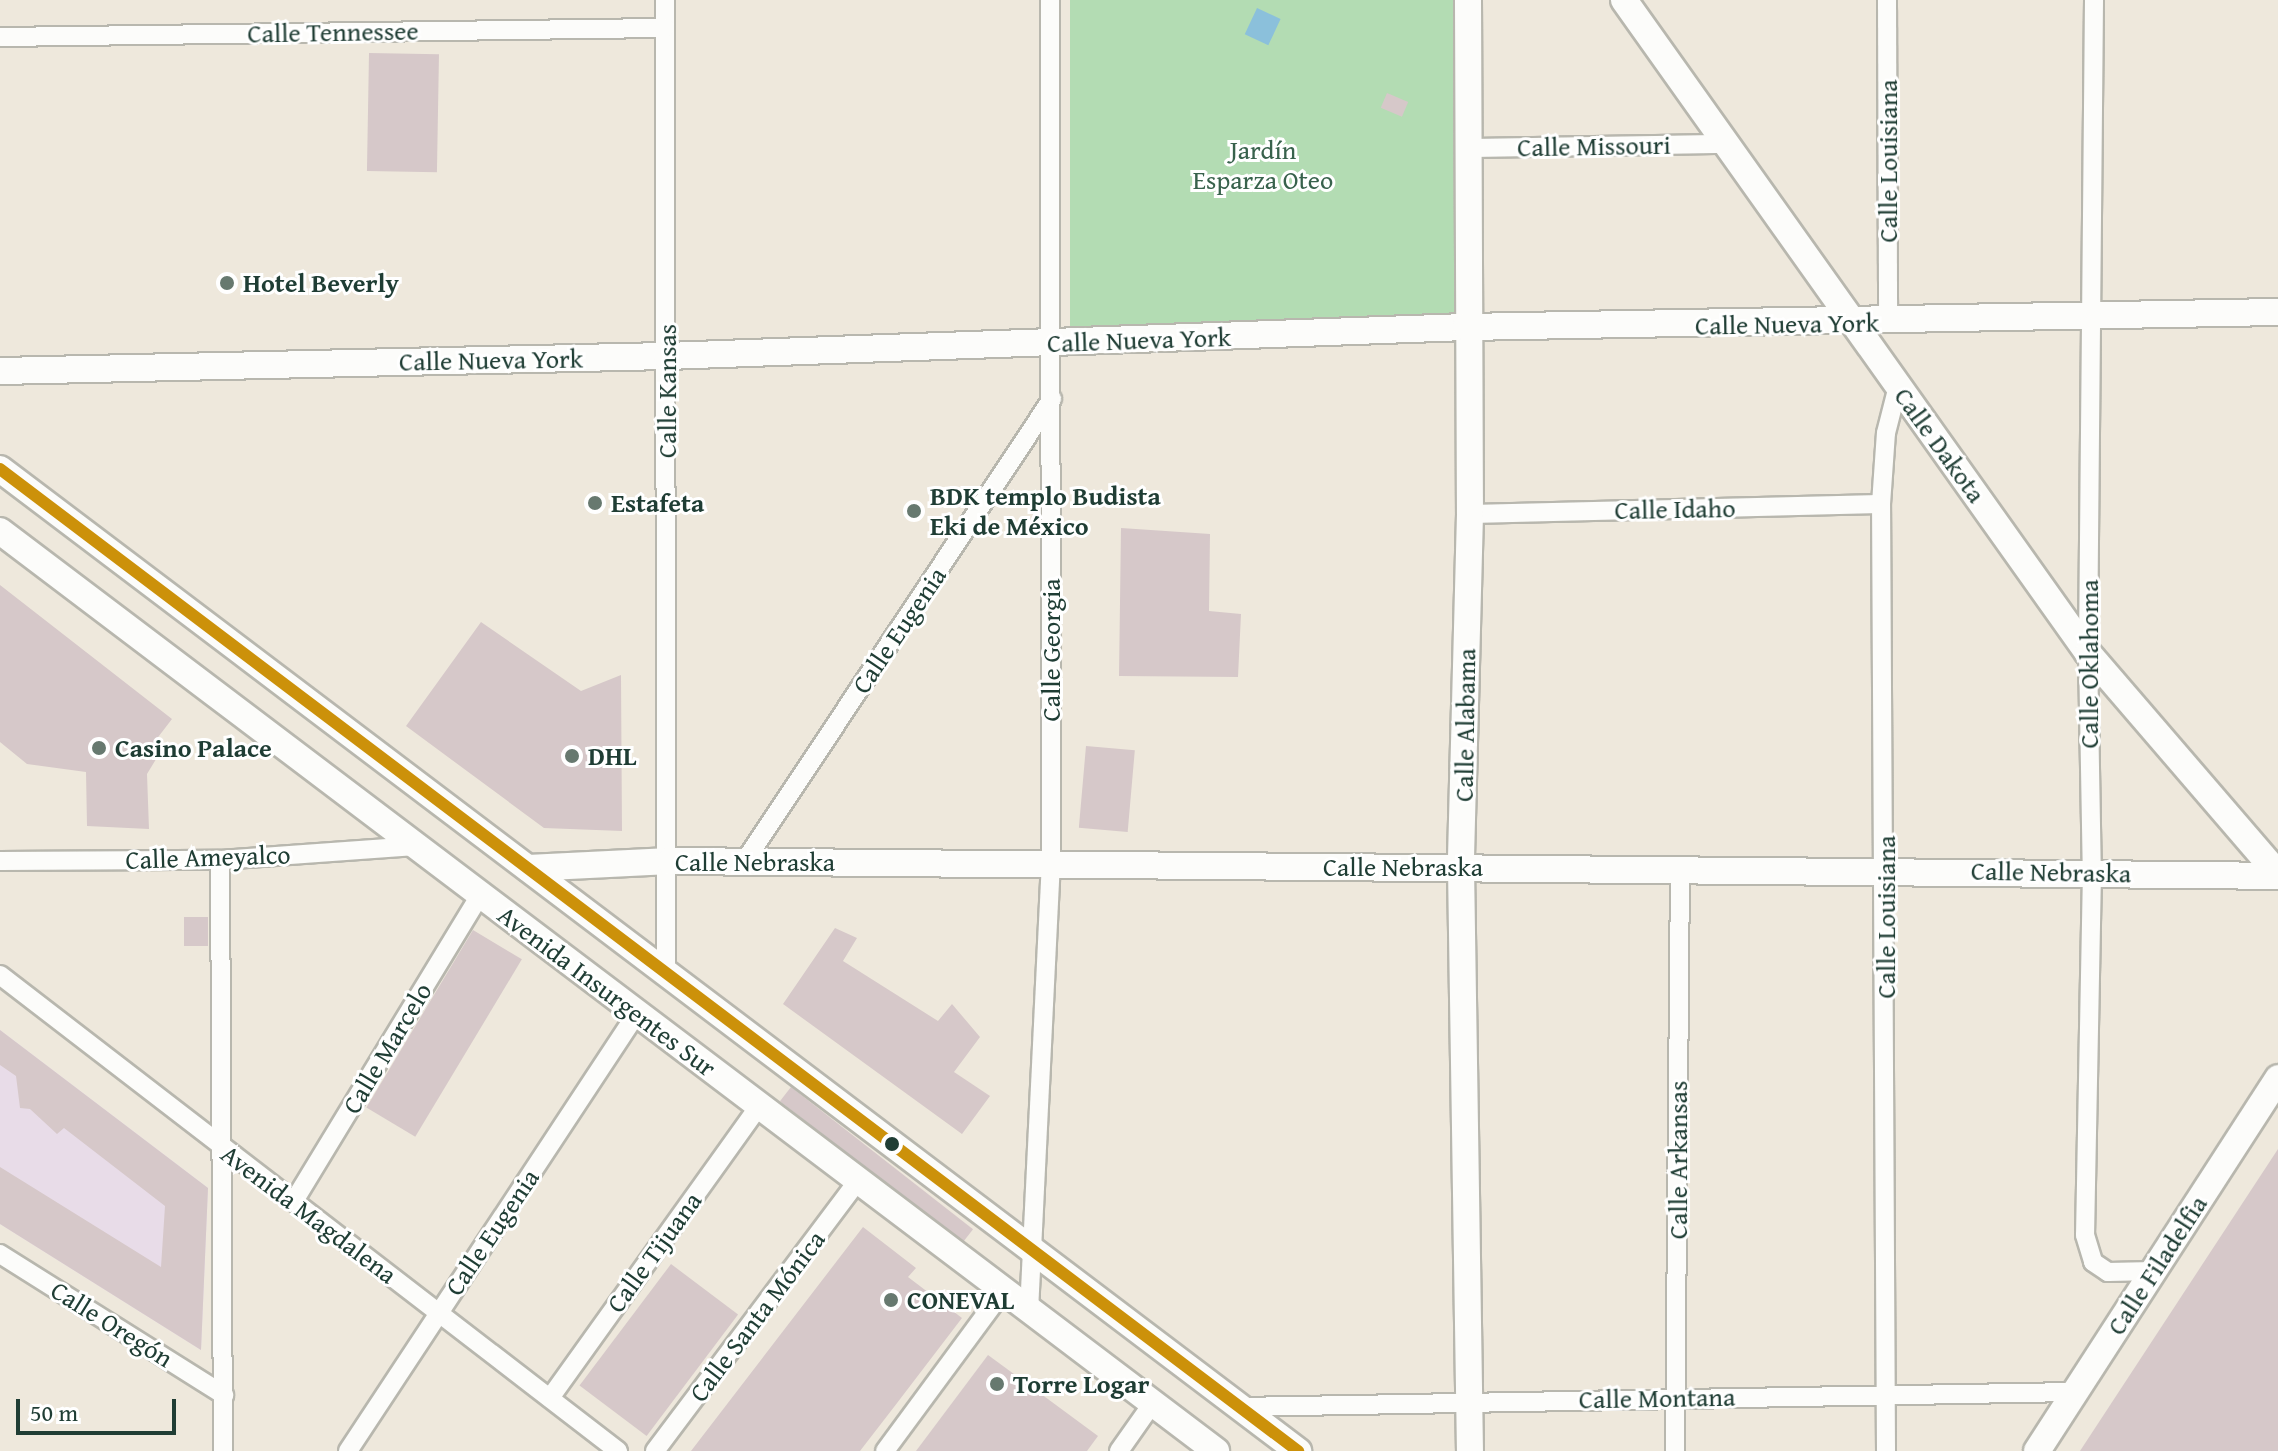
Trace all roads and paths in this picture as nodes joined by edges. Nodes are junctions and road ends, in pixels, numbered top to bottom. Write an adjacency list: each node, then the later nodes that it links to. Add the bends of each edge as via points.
1 (665, 0): 7 (street, Calle Kansas)
2 (1050, 0): 16 (street, Calle Georgia)
3 (1468, 0): 10 (street, Calle Alabama)
4 (1624, 0): 9 (street, Calle Dakota)
5 (1887, 0): 13 (street, Calle Louisiana)
6 (2094, 0): 12 (street, Calle Oklahoma)
7 (665, 28): 8 (street, Calle Tennessee); 17 (street, Calle Kansas)
8 (0, 37)
9 (1722, 144): 10 (street, Calle Missouri); 14 (street, Calle Dakota)
10 (1466, 148): 15 (street, Calle Alabama)
11 (2278, 312): 12 (street, Calle Nueva York)
12 (2091, 318): 13 (street, Calle Nueva York); 25 (street, Calle Oklahoma)
13 (1888, 323): 14 (street, Calle Nueva York)
14 (1851, 324): 15 (street, Calle Nueva York); 19 (street, Calle Dakota)
15 (1466, 327): 16 (street, Calle Nueva York); 23 (street, Calle Alabama)
16 (1053, 344): 17 (street, Calle Nueva York); 20 (street, Calle Georgia)
17 (667, 356): 18 (street, Calle Nueva York); 29 (street, Calle Kansas)
18 (0, 371)
19 (1898, 386): 22 (street, Calle Louisiana, via 1886,433); 25 (street, Calle Dakota)
20 (1052, 399): 30 (street, Calle Eugenia); 31 (street, Calle Georgia)
21 (0, 469): 33 (street, Avenida Insurgentes Sur)
22 (1881, 504): 23 (street, Calle Idaho); 35 (street, Calle Louisiana)
23 (1470, 514): 32 (street, Calle Alabama)
24 (0, 531): 26 (street, Avenida Insurgentes Sur)
25 (2088, 653): 36 (street, Calle Oklahoma); 37 (street, Calle Dakota)
26 (416, 846): 27 (street, Calle Ameyalco); 38 (street, Avenida Insurgentes Sur)
27 (220, 860): 28 (street, Calle Ameyalco); 44 (street)
28 (0, 861)
29 (670, 861): 30 (street, Calle Nebraska); 33 (street, Calle Nebraska); 39 (street, Calle Kansas)
30 (745, 861): 31 (street, Calle Nebraska)
31 (1051, 864): 32 (street, Calle Nebraska); 47 (street, Calle Georgia)
32 (1461, 867): 34 (street, Calle Nebraska); 58 (street, Calle Alabama)
33 (528, 868): 39 (street, Avenida Insurgentes Sur)
34 (1680, 869): 35 (street, Calle Nebraska); 57 (street, Calle Arkansas)
35 (1887, 871): 36 (street, Calle Nebraska); 55 (street, Calle Louisiana)
36 (2092, 872): 37 (street, Calle Nebraska); 49 (street, Calle Oklahoma, via 2085,1235 2093,1262 2108,1272)
37 (2278, 875)
38 (480, 895): 41 (street, Avenida Insurgentes Sur); 46 (street, Calle Marcelo)
39 (666, 973): 47 (street, Avenida Insurgentes Sur)
40 (0, 975): 44 (street, Avenida Magdalena)
41 (637, 1013): 43 (street, Avenida Insurgentes Sur); 52 (street, Calle Eugenia)
42 (2278, 1078): 49 (street, Calle Filadelfia)
43 (759, 1106): 45 (street, Avenida Insurgentes Sur); 56 (street, Calle Tijuana)
44 (225, 1151): 46 (street, Avenida Magdalena); 54 (street)
45 (858, 1181): 50 (street, Avenida Insurgentes Sur); 64 (street, Calle Santa Mónica)
46 (294, 1201): 52 (street, Avenida Magdalena)
47 (1033, 1251): 51 (street, Calle Georgia); 60 (street, Avenida Insurgentes Sur)
48 (0, 1254): 54 (street, Calle Oregón)
49 (2154, 1271): 53 (street, Calle Filadelfia)
50 (1003, 1291): 51 (street, Avenida Insurgentes Sur); 65 (street)
51 (1029, 1311): 59 (street, Avenida Insurgentes Sur)
52 (438, 1312): 56 (street, Avenida Magdalena); 62 (street, Calle Eugenia)
53 (2075, 1392): 55 (street, Calle Montana); 72 (street, Calle Filadelfia)
54 (224, 1395): 61 (street)
55 (1886, 1396): 57 (street, Calle Montana); 71 (street, Calle Louisiana)
56 (550, 1398): 63 (street, Avenida Magdalena)
57 (1676, 1398): 58 (street, Calle Montana); 70 (street, Calle Arkansas)
58 (1469, 1401): 60 (street, Calle Montana); 69 (street, Calle Alabama)
59 (1152, 1404): 66 (street); 67 (street, Avenida Insurgentes Sur)
60 (1239, 1407): 68 (street, Avenida Insurgentes Sur)
61 (223, 1451)
62 (348, 1451)
63 (618, 1451)
64 (655, 1451)
65 (885, 1451)
66 (1119, 1451)
67 (1216, 1451)
68 (1298, 1451)
69 (1470, 1451)
70 (1675, 1451)
71 (1886, 1451)
72 (2037, 1451)

